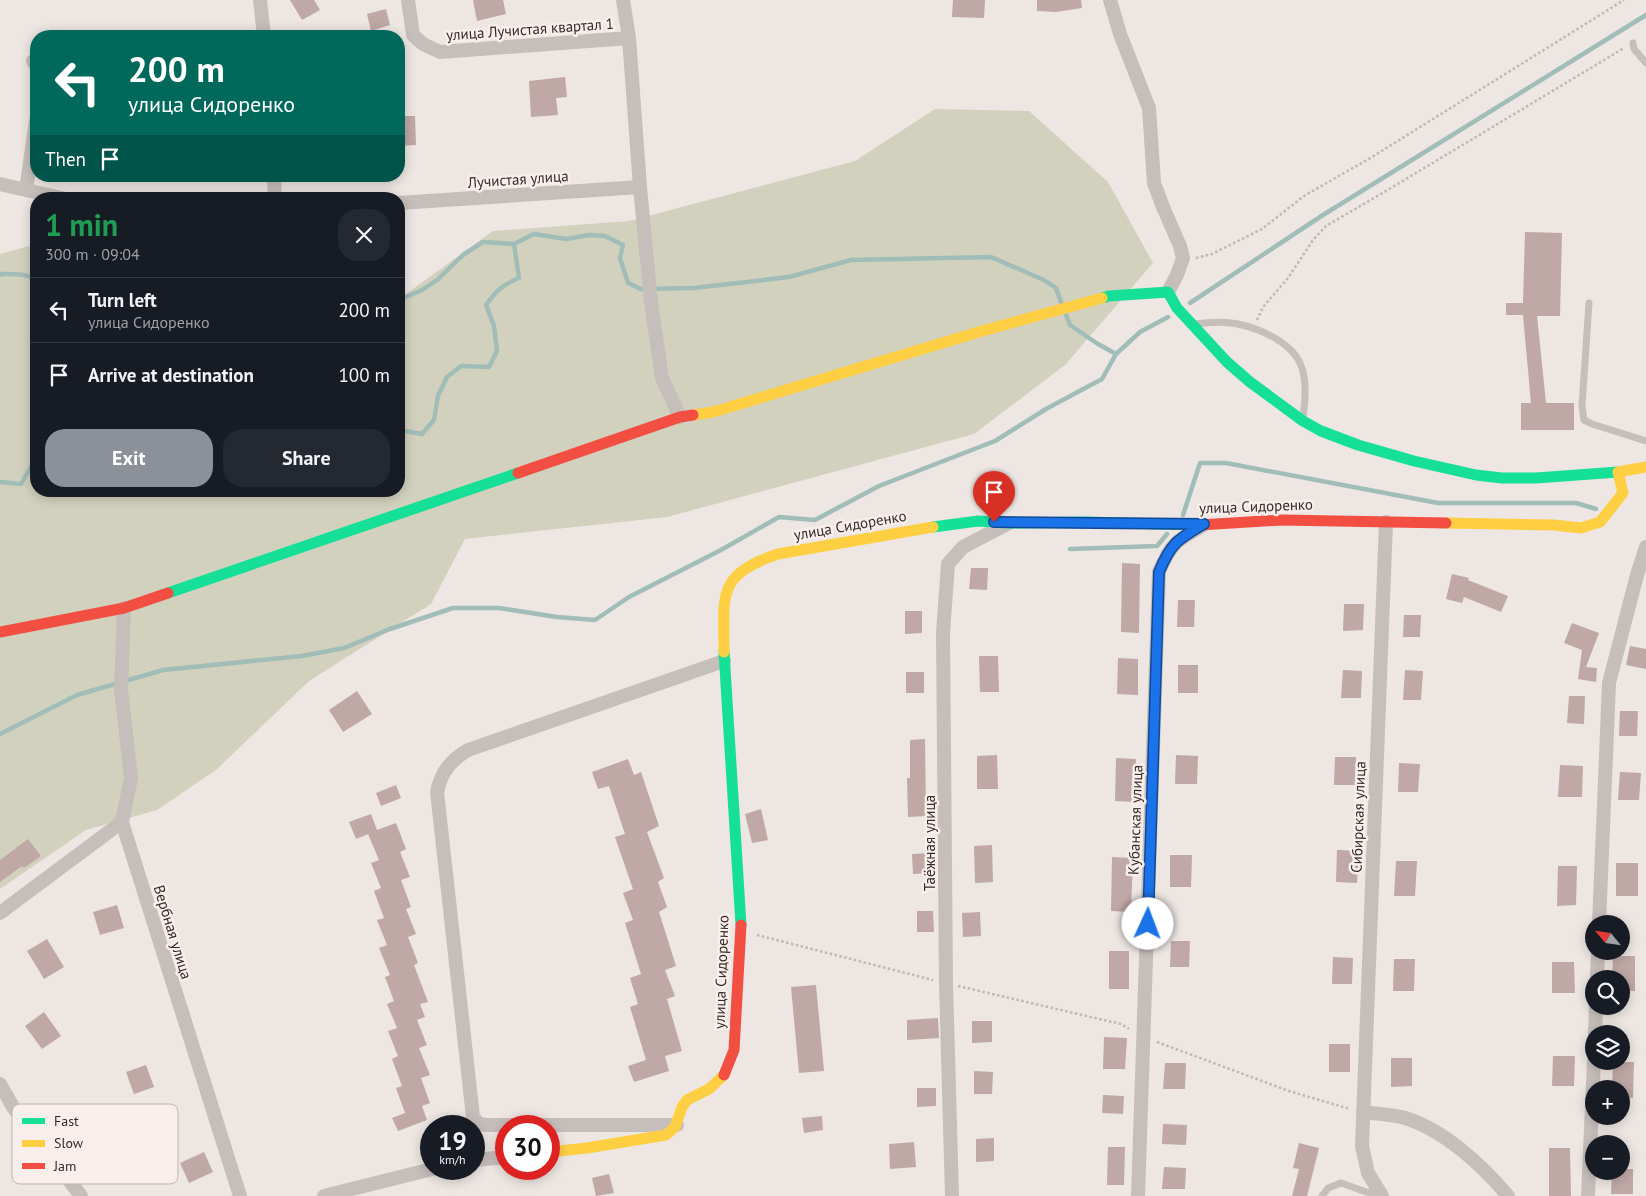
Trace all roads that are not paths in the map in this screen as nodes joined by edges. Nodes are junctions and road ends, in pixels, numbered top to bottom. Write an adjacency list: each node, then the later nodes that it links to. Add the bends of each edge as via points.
1 (260, 0): 5 (street)
2 (408, 0): 6 (street, улица Лучистая квартал 1, via 413,35 440,52)
3 (623, 0): 6 (street)
4 (1110, 0): 15 (street, via 1149,108 1154,183 1183,258)
5 (263, 30)
6 (629, 38): 11 (street)
7 (1632, 43): 8 (lane)
8 (1646, 63)
9 (30, 162): 12 (street)
10 (0, 184): 12 (street)
11 (640, 187): 14 (street, Лучистая улица); 18 (street, via 662,378)
12 (26, 190): 13 (street)
13 (35, 192)
14 (405, 203)
15 (1168, 292): 17 (street); 18 (street, via 1108,296 713,412)
16 (1589, 304): 20 (lane, via 1582,406 1584,420)
17 (1192, 324): 19 (street, via 1227,362); 19 (lane, via 1216,322 1253,328 1291,349 1302,366 1306,389)
18 (680, 417): 28 (street)
19 (1303, 421): 23 (street, via 1358,445 1476,475 1536,478)
20 (1646, 441)
21 (1646, 458): 22 (lane)
22 (1646, 467): 23 (street)
23 (1618, 472): 24 (street, улица Сидоренко, via 1623,493 1600,522 1581,528)
24 (1386, 522): 26 (street, улица Сидоренко, via 1282,520); 37 (street, Сибирская улица)
25 (1009, 523): 26 (street, улица Сидоренко); 30 (street, улица Сидоренко, via 978,521 942,525 760,560 741,571 726,592); 45 (street, Таёжная улица, via 963,548 948,564 944,643 946,983)
26 (1204, 524): 46 (street, Кубанская улица, via 1180,538 1167,554 1159,572)
27 (1646, 547): 33 (street, via 1609,683)
28 (124, 608): 29 (street); 31 (street, via 121,690 131,778)
29 (0, 632)
30 (724, 661): 38 (street, улица Сидоренко, via 741,931 734,1050 723,1079 716,1086 689,1098 681,1109); 38 (street, via 468,750 445,769 437,792 474,1117 478,1123)
31 (122, 822): 32 (street); 43 (street, Вербная улица)
32 (0, 913)
33 (1599, 915)
34 (1594, 1070): 50 (street)
35 (0, 1084): 36 (street)
36 (12, 1105)
37 (1363, 1112): 48 (street, Сибирская улица, via 1362,1146 1368,1173); 49 (street, via 1404,1118 1440,1134 1471,1158)
38 (677, 1125): 39 (street, via 666,1135)
39 (560, 1151)
40 (420, 1172): 44 (street)
41 (72, 1184): 42 (street)
42 (81, 1196)
43 (240, 1196)
44 (324, 1196)
45 (952, 1196)
46 (1138, 1196)
47 (1322, 1196): 48 (lane, via 1328,1188 1341,1183)
48 (1380, 1196)
49 (1508, 1196)
50 (1588, 1196)

